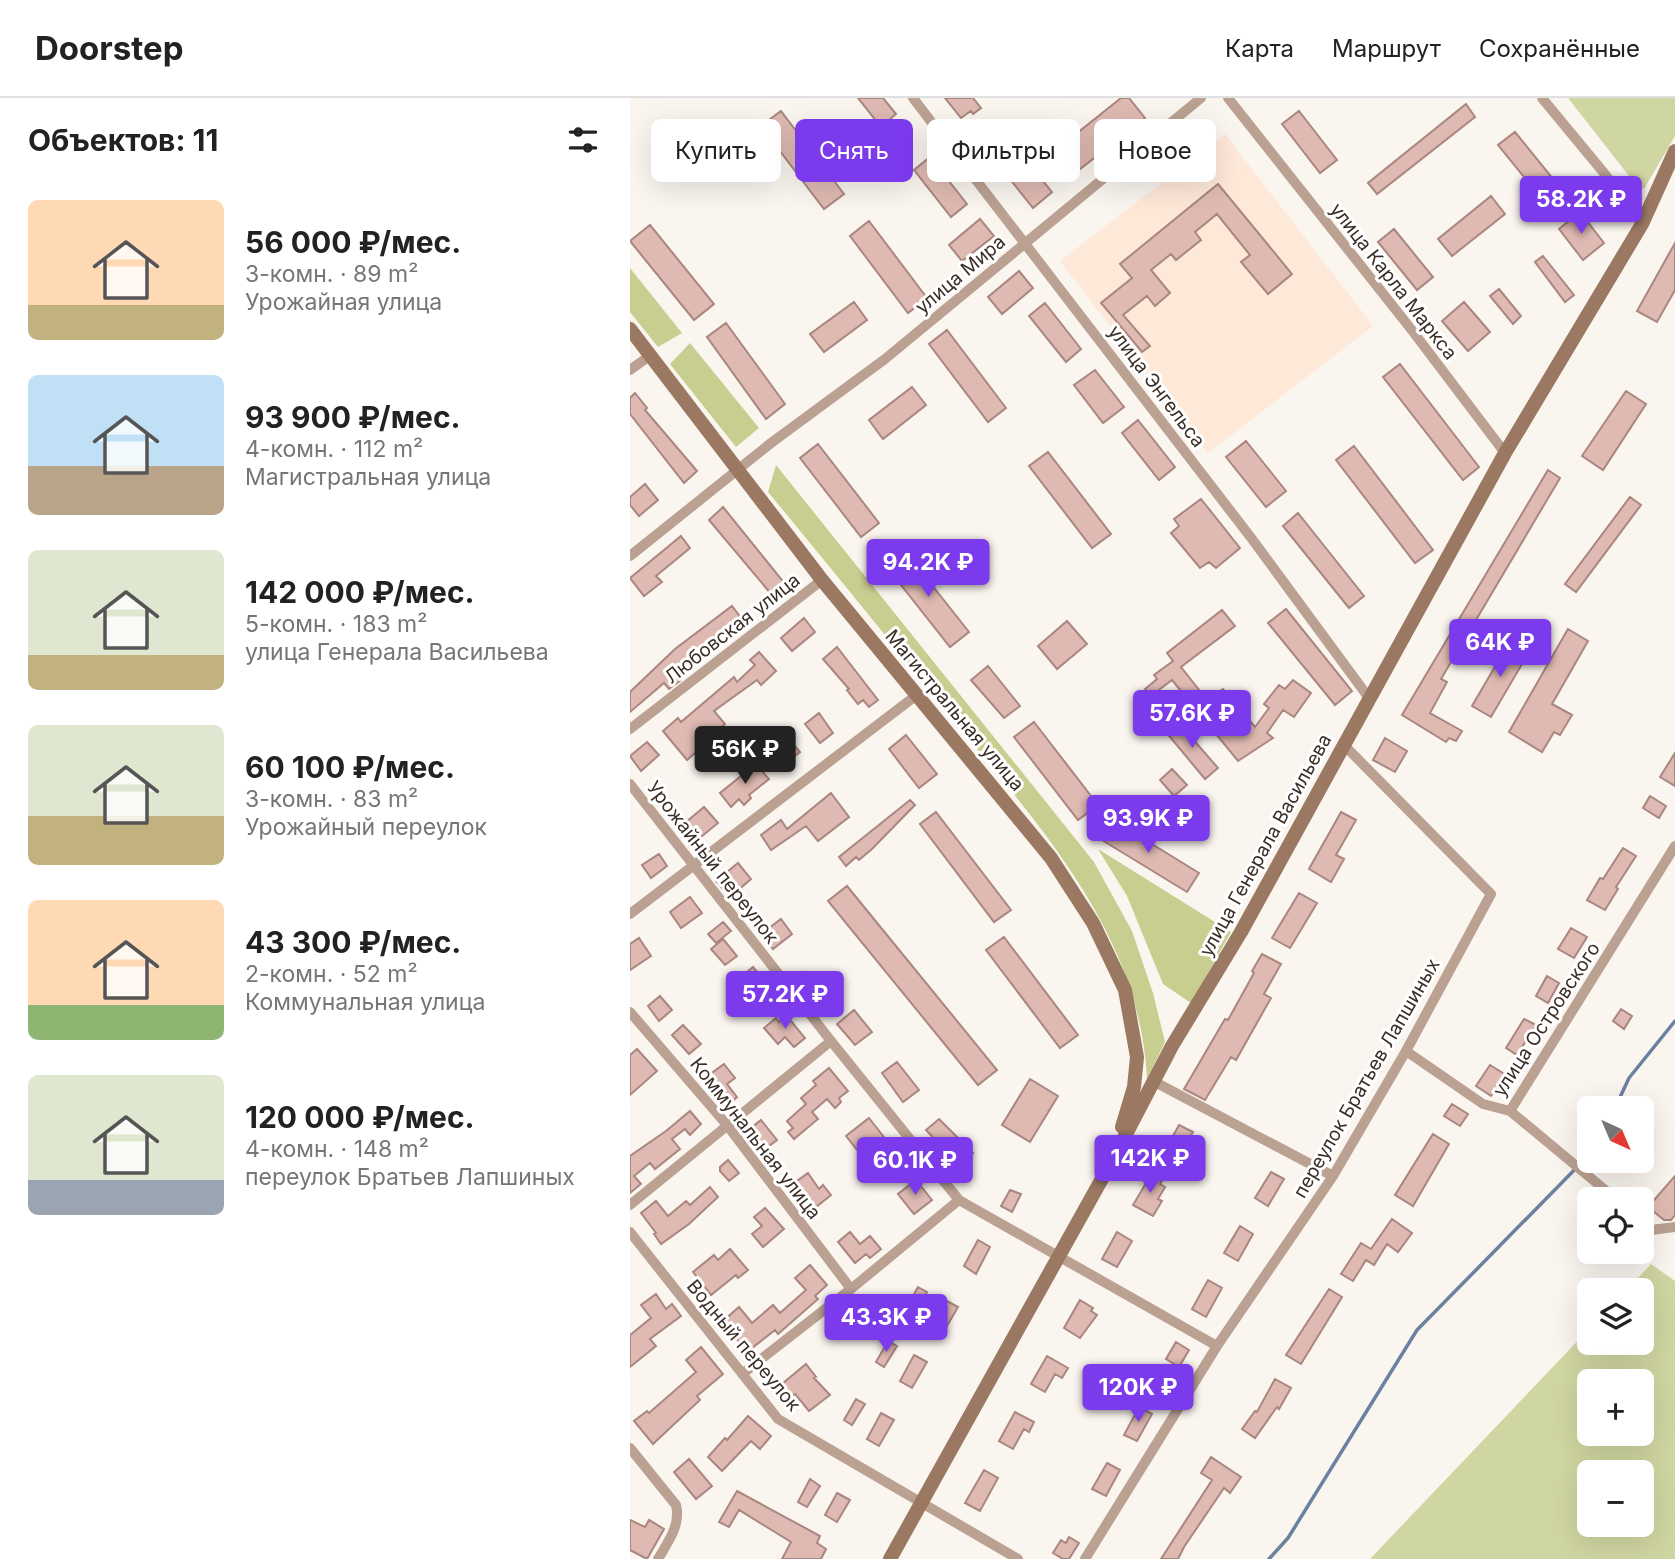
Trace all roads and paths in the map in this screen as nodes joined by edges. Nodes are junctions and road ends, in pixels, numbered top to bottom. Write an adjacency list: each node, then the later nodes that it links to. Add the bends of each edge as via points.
1 (913, 98): 7 (street, улица Энгельса)
2 (1201, 98): 7 (street, улица Мира)
3 (1228, 98): 11 (street, улица Карла Маркса)
4 (1542, 98): 6 (street)
5 (1675, 151): 6 (main road, улица Генерала Васильева)
6 (1642, 224): 11 (main road, улица Генерала Васильева)
7 (1026, 243): 12 (street, улица Мира, via 884,359); 16 (street, улица Энгельса)
8 (630, 329): 9 (main road, Магистральная улица)
9 (651, 355): 10 (street); 12 (main road, Магистральная улица)
10 (630, 370)
11 (1505, 453): 16 (main road, улица Генерала Васильева)
12 (737, 470): 13 (street, улица Мира); 14 (main road, Магистральная улица)
13 (630, 556)
14 (822, 580): 15 (main road, Магистральная улица); 17 (street, Любовская улица)
15 (918, 694): 21 (street); 29 (main road, Магистральная улица, via 1051,858 1093,923 1125,990 1137,1057 1134,1087)
16 (1370, 698): 18 (main road, улица Генерала Васильева)
17 (630, 729)
18 (1343, 744): 25 (street, переулок Братьев Лапшиных, via 1491,894); 26 (main road, улица Генерала Васильева)
19 (630, 783): 21 (street, Урожайный переулок)
20 (1675, 847): 27 (street, улица Островского)
21 (693, 865): 22 (street); 24 (street, Урожайный переулок)
22 (630, 914)
23 (630, 1012): 28 (street, Коммунальная улица)
24 (831, 1041): 28 (street); 32 (street, Урожайный переулок)
25 (1406, 1051): 27 (street, улица Островского, via 1483,1104); 30 (street, переулок Братьев Лапшиных)
26 (1153, 1081): 29 (main road, улица Генерала Васильева); 30 (street)
27 (1510, 1111): 31 (street)
28 (727, 1125): 33 (street); 38 (street, Коммунальная улица)
29 (1113, 1159): 37 (main road, улица Генерала Васильева)
30 (1333, 1176): 39 (street, переулок Братьев Лапшиных)
31 (1602, 1187)
32 (959, 1199): 37 (street, Урожайный переулок); 38 (street)
33 (630, 1205)
34 (1675, 1227): 35 (street)
35 (1654, 1230)
36 (630, 1232): 40 (street, Водный переулок)
37 (1060, 1257): 39 (street, Урожайный переулок); 42 (main road, улица Генерала Васильева)
38 (851, 1289): 40 (street)
39 (1216, 1346): 46 (street, переулок Братьев Лапшиных)
40 (743, 1374): 42 (street, Водный переулок, via 778,1419)
41 (630, 1448): 43 (street, via 679,1515)
42 (921, 1502): 44 (main road, улица Генерала Васильева); 45 (street, Водный переулок)
43 (658, 1559)
44 (890, 1559)
45 (1018, 1559)
46 (1085, 1559)

